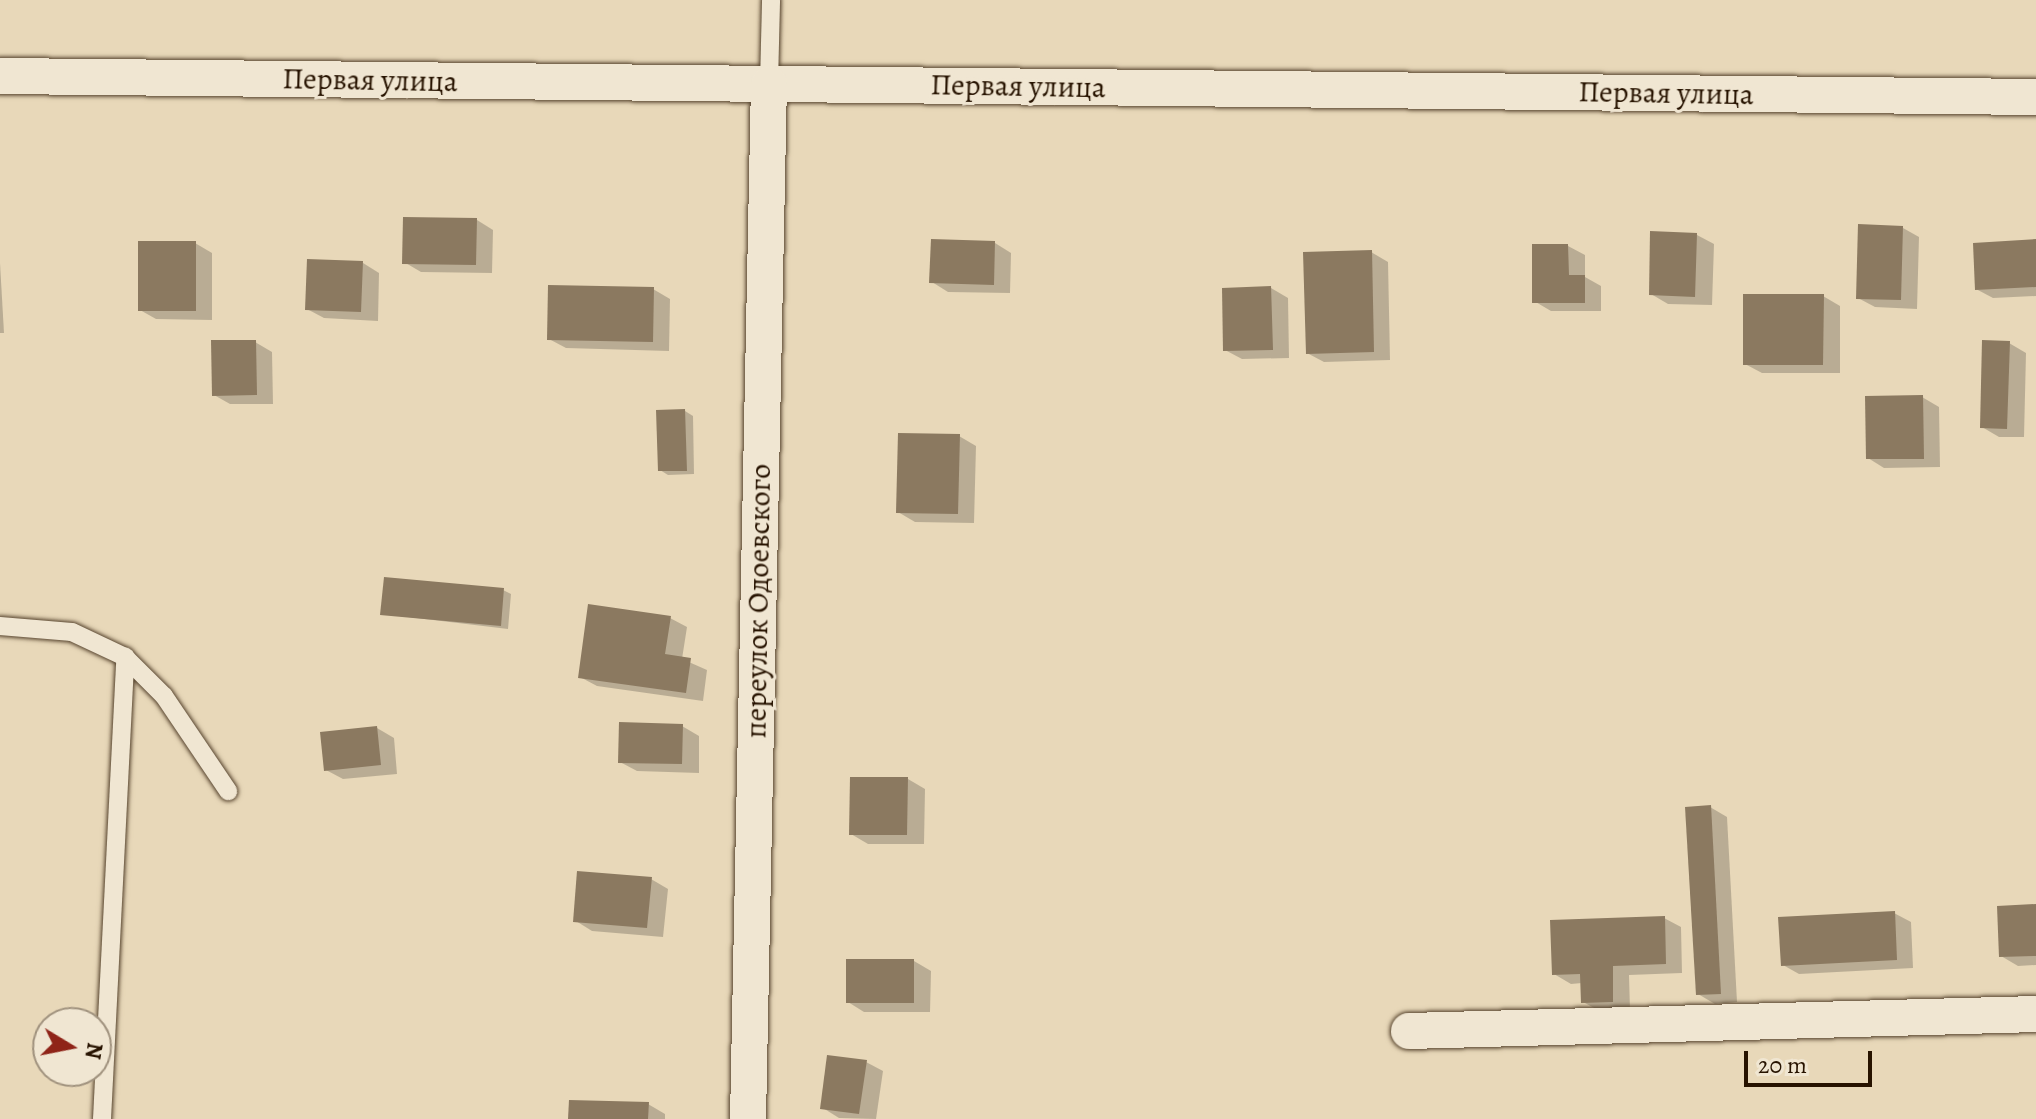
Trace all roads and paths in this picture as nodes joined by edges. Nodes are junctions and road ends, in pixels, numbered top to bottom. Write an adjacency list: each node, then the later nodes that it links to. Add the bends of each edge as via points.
1 (771, 0): 3 (lane)
2 (0, 76): 3 (street, Первая улица)
3 (769, 84): 4 (street, Первая улица); 11 (street, переулок Одоевского)
4 (2036, 97)
5 (0, 626): 6 (lane, via 72,632)
6 (125, 657): 7 (lane, via 164,696); 10 (lane)
7 (228, 791)
8 (2036, 1014): 9 (street)
9 (1409, 1031)
10 (102, 1119)
11 (748, 1119)

